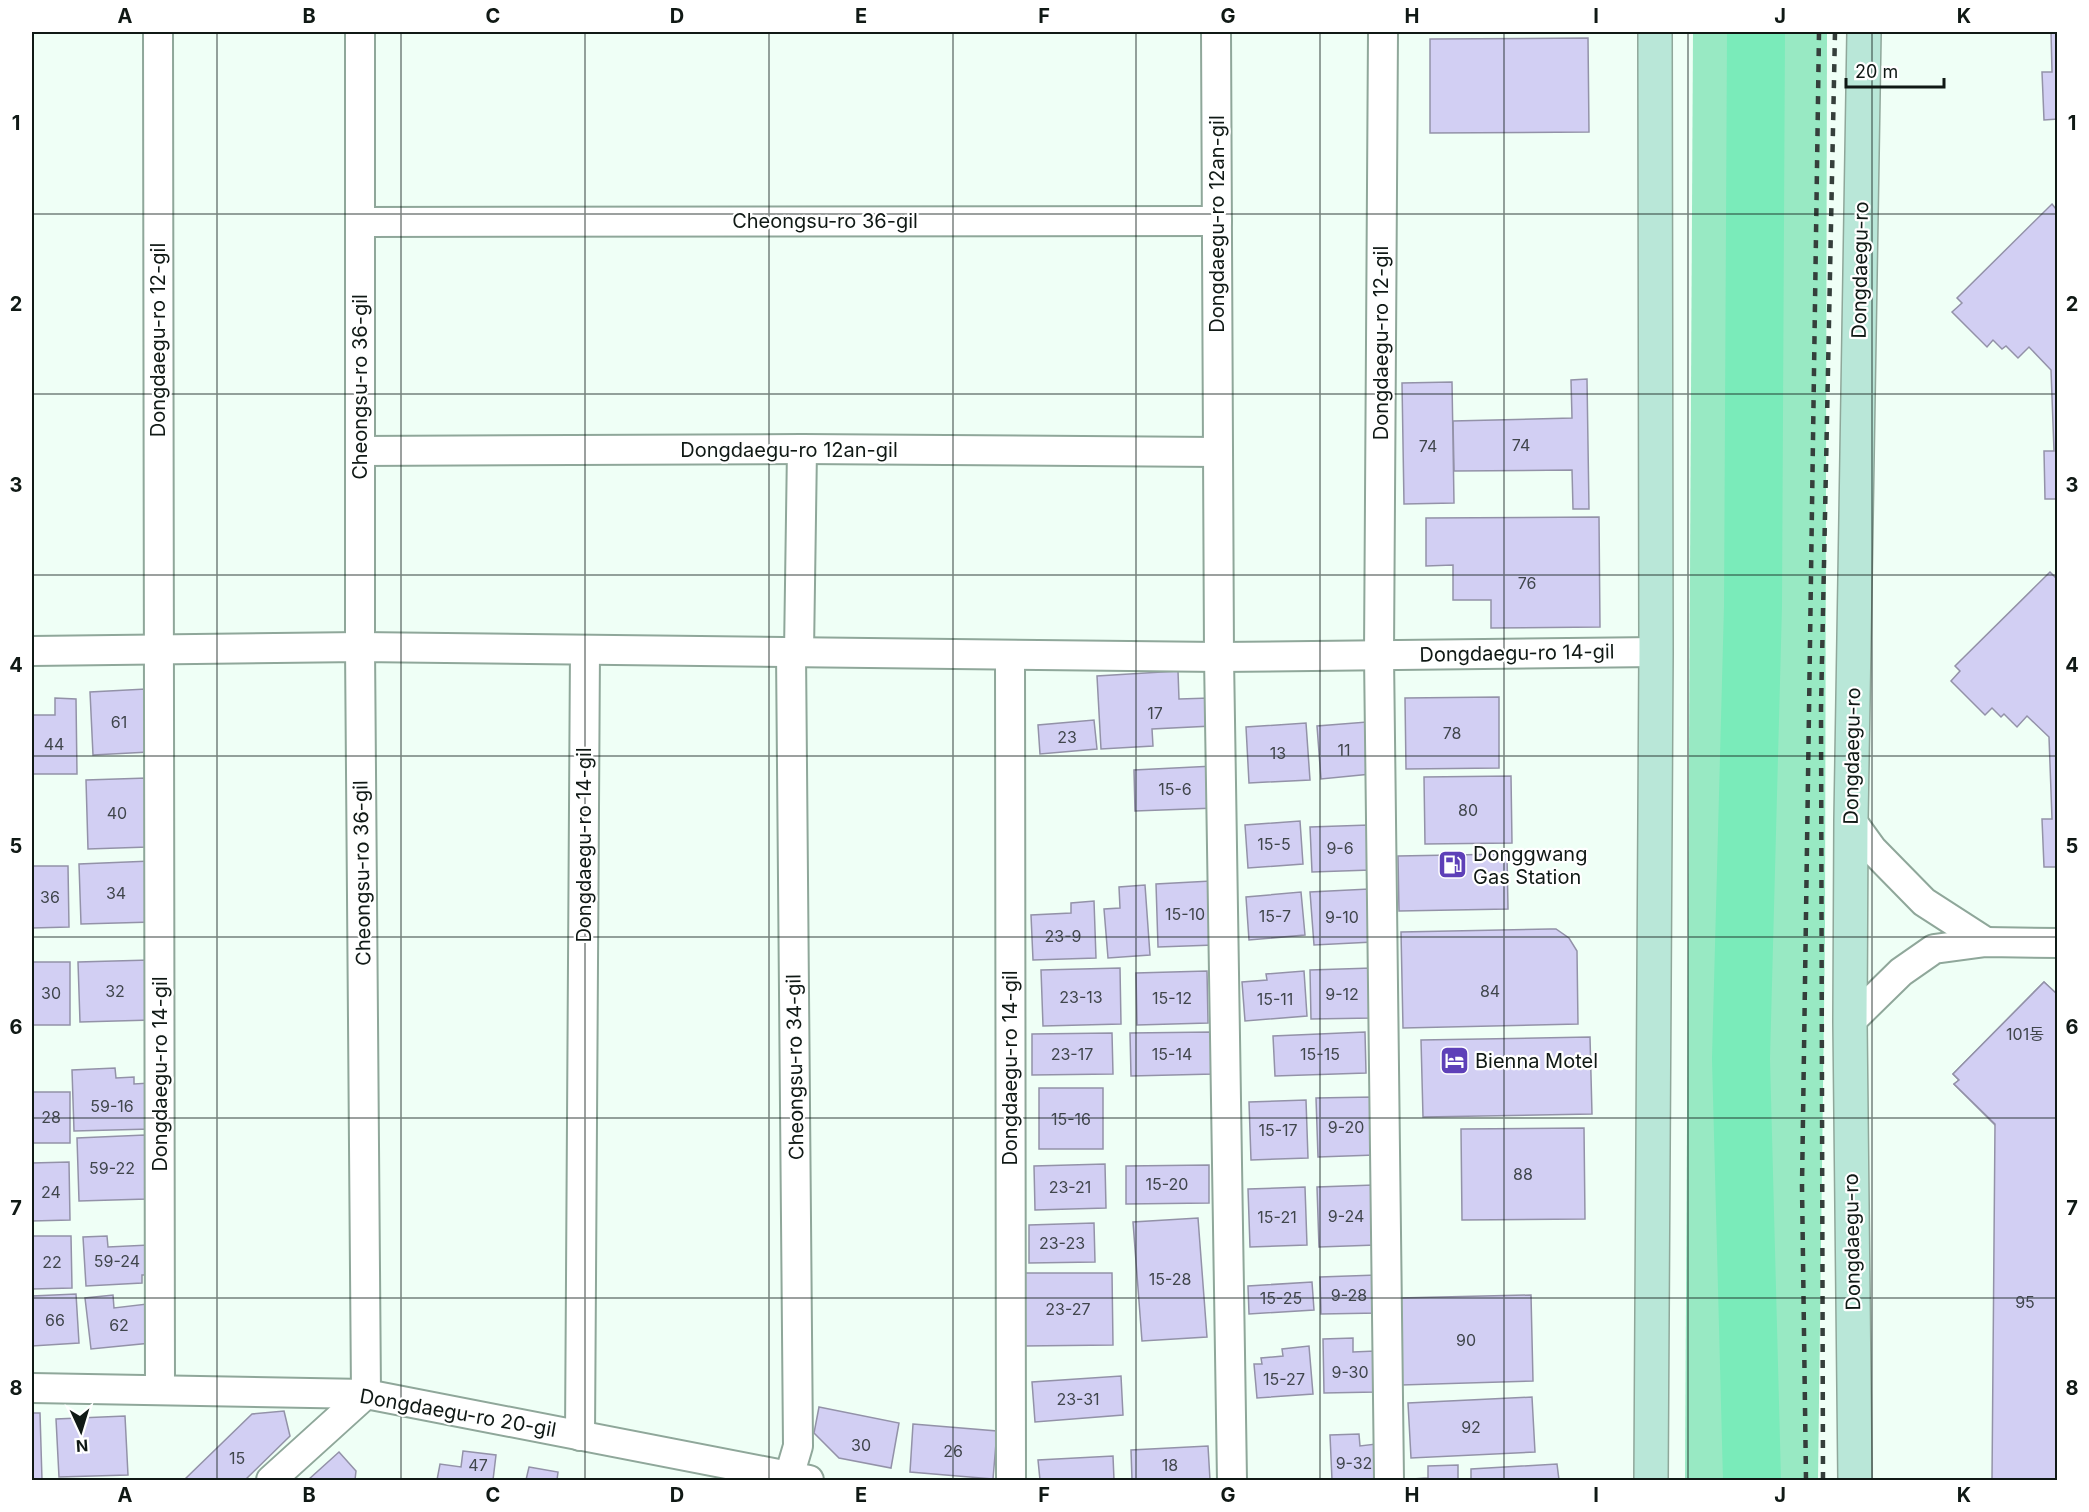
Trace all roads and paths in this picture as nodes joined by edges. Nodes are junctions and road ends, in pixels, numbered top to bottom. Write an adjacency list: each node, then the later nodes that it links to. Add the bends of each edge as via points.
1 (158, 32): 13 (street, Dongdaegu-ro 12-gil)
2 (360, 32): 8 (street, Cheongsu-ro 36-gil)
3 (1216, 32): 7 (street, Dongdaegu-ro 12an-gil)
4 (1383, 32): 19 (street, Dongdaegu-ro 12-gil)
5 (1655, 32): 17 (main road)
6 (1864, 32): 21 (main road, Dongdaegu-ro)
7 (1217, 221): 8 (street, Cheongsu-ro 36-gil); 11 (street, Dongdaegu-ro 12an-gil)
8 (360, 222): 10 (street, Cheongsu-ro 36-gil)
9 (802, 450): 10 (street, Dongdaegu-ro 12an-gil); 11 (street, Dongdaegu-ro 12an-gil); 16 (street)
10 (360, 451): 12 (street, Cheongsu-ro 36-gil)
11 (1218, 452): 20 (street, Dongdaegu-ro 12an-gil)
12 (360, 647): 13 (street, Dongdaegu-ro 14-gil); 14 (street, Dongdaegu-ro 14-gil); 27 (street, Cheongsu-ro 36-gil)
13 (159, 649): 15 (street, Dongdaegu-ro 14-gil); 26 (street, Dongdaegu-ro 14-gil)
14 (585, 650): 16 (street, Dongdaegu-ro 14-gil); 28 (street, Dongdaegu-ro 14-gil)
15 (32, 651)
16 (795, 652): 18 (street, Dongdaegu-ro 14-gil); 29 (street, Cheongsu-ro 34-gil)
17 (1656, 652): 19 (street, Dongdaegu-ro 14-gil); 34 (main road)
18 (1010, 655): 20 (street, Dongdaegu-ro 14-gil); 31 (street, Dongdaegu-ro 14-gil)
19 (1379, 655): 20 (street, Dongdaegu-ro 14-gil); 33 (street)
20 (1219, 657): 32 (street)
21 (1851, 820): 22 (street, via 1872,849 1924,902); 24 (main road, Dongdaegu-ro)
22 (1986, 942): 23 (street); 24 (street, via 1934,949 1901,972)
23 (2058, 943)
24 (1850, 1022): 35 (main road, Dongdaegu-ro)
25 (32, 1388): 26 (street, Dongdaegu-ro 20-gil)
26 (160, 1390): 27 (street, Dongdaegu-ro 20-gil)
27 (366, 1394): 28 (street, Dongdaegu-ro 20-gil); 30 (street)
28 (580, 1436): 29 (street, Dongdaegu-ro 20-gil)
29 (795, 1479)
30 (271, 1480)
31 (1011, 1480)
32 (1232, 1480)
33 (1389, 1480)
34 (1651, 1480)
35 (1855, 1480)

